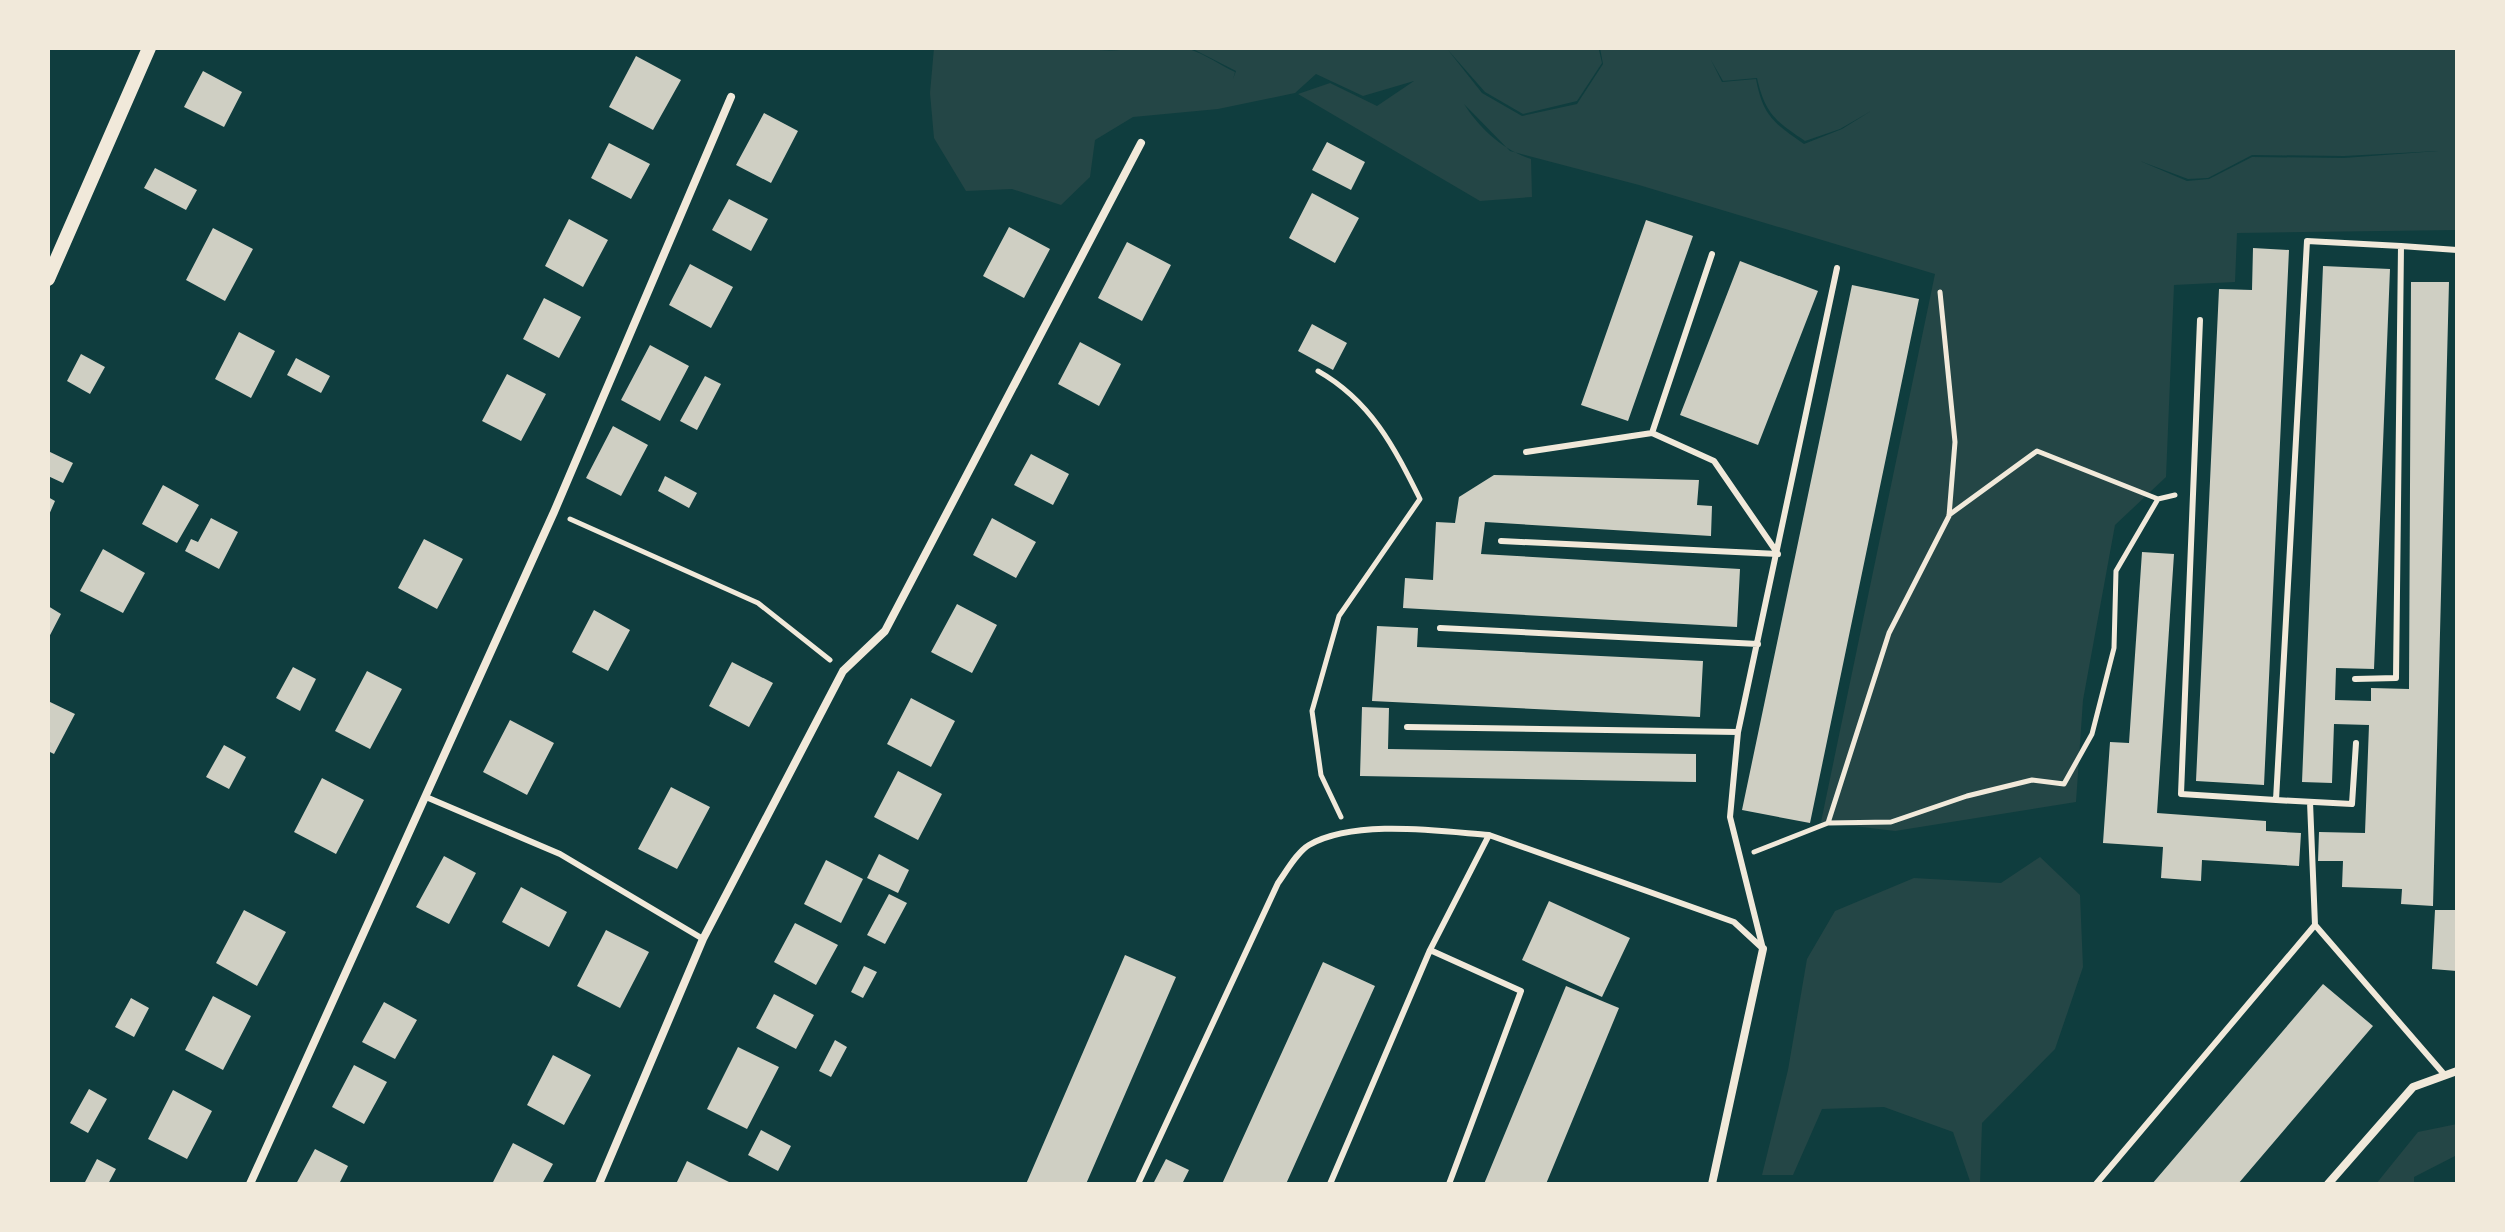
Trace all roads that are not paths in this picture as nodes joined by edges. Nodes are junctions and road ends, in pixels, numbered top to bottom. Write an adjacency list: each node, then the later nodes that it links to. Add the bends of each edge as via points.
1 (149, 48): 8 (street)
2 (731, 97): 20 (street)
3 (1141, 143): 25 (street, via 885,631 843,671)
4 (2401, 246): 5 (lane); 16 (lane, via 2396,678); 21 (lane, via 2307,241)
5 (2457, 250)
6 (1712, 254): 10 (lane)
7 (1837, 268): 13 (lane)
8 (48, 279)
9 (2200, 320): 21 (lane, via 2181,794)
10 (1652, 433): 11 (lane); 13 (lane, via 1714,461)
11 (1526, 452)
12 (1501, 541): 13 (lane)
13 (1778, 554): 15 (lane)
14 (1440, 628): 15 (lane)
15 (1758, 644): 18 (lane)
16 (2355, 679)
17 (1407, 727): 18 (lane)
18 (1738, 732): 26 (lane, via 1730,817)
19 (2356, 743): 22 (lane, via 2352,804)
20 (426, 797): 25 (lane, via 560,854); 30 (street)
21 (2276, 800): 22 (lane)
22 (2310, 802): 24 (lane)
23 (1489, 835): 26 (lane, via 1734,922); 27 (lane); 32 (lane, via 1348,833 1308,845 1278,883)
24 (2315, 925): 29 (lane); 36 (lane)
25 (703, 939): 31 (street)
26 (1763, 949): 35 (street)
27 (1430, 950): 33 (lane); 34 (lane, via 1521,991)
28 (2457, 1071): 29 (street)
29 (2443, 1073): 37 (street, via 2413,1087)
30 (250, 1184)
31 (599, 1184)
32 (1138, 1184)
33 (1330, 1184)
34 (1449, 1184)
35 (1712, 1184)
36 (2096, 1184)
37 (2328, 1184)

